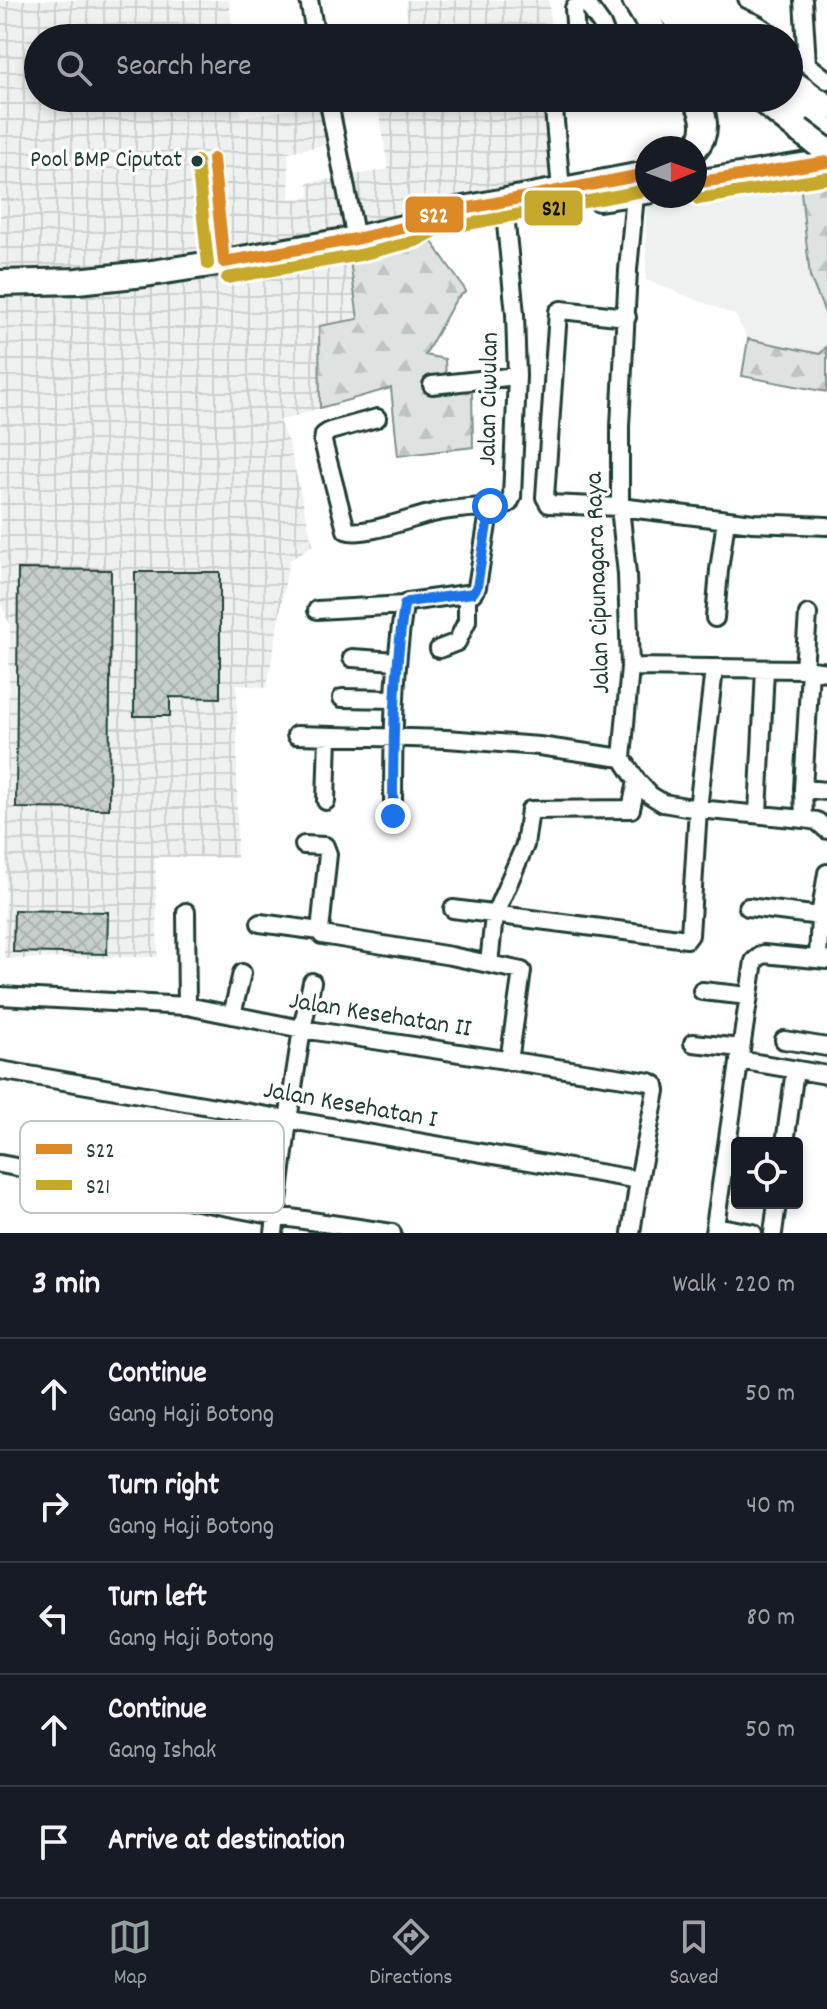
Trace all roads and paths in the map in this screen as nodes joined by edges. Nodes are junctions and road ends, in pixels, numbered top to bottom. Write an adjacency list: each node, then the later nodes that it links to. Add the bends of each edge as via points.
1 (309, 0): 9 (street)
2 (635, 0): 12 (highway)
3 (660, 0): 13 (highway)
4 (682, 0): 14 (highway)
5 (705, 0): 15 (highway)
6 (728, 0): 16 (street, via 737,17)
7 (803, 0): 17 (street)
8 (579, 4): 10 (street); 11 (street)
9 (313, 24)
10 (577, 24)
11 (601, 24)
12 (650, 24)
13 (680, 24)
14 (704, 24)
15 (725, 24)
16 (758, 24)
17 (801, 24)
18 (803, 73): 19 (street)
19 (827, 80)
20 (803, 84): 26 (highway)
21 (331, 112): 37 (street)
22 (554, 112): 33 (street)
23 (702, 112): 27 (highway)
24 (785, 112): 26 (highway)
25 (801, 112): 26 (highway)
26 (822, 132): 29 (highway)
27 (702, 136)
28 (827, 162): 30 (highway)
29 (707, 164)
30 (707, 181)
31 (635, 182): 33 (highway)
32 (635, 183): 35 (highway)
33 (561, 190): 36 (highway, via 432,215)
34 (638, 208): 39 (street, Jalan Cipunagara Raya)
35 (505, 214): 36 (highway); 40 (street, Jalan Ciwulan)
36 (411, 226): 37 (highway)
37 (356, 239): 38 (highway, via 145,274)
38 (0, 283)
39 (627, 317): 44 (street, Jalan Cipunagara Raya); 44 (street, via 558,312 545,497 549,504)
40 (517, 376): 41 (street); 43 (street, Jalan Ciwulan, via 512,497 503,506)
41 (432, 385)
42 (377, 418): 43 (street, via 324,435 346,530)
43 (490, 506): 47 (street, via 477,587)
44 (620, 507): 45 (street); 55 (street, Jalan Cipunagara Raya)
45 (726, 520): 46 (street); 51 (street)
46 (827, 526)
47 (467, 594): 48 (street); 52 (street, via 467,621 457,642)
48 (404, 605): 49 (street); 54 (street)
49 (317, 610)
50 (808, 614): 58 (street)
51 (715, 618)
52 (439, 649)
53 (352, 658): 54 (street)
54 (397, 661): 60 (street)
55 (630, 667): 56 (street); 64 (street, Jalan Cipunagara Raya)
56 (714, 669): 57 (street); 69 (street)
57 (765, 669): 58 (street); 70 (street)
58 (814, 670): 66 (street)
59 (342, 698): 60 (street)
60 (395, 699): 63 (street)
61 (296, 735): 62 (street)
62 (328, 736): 63 (street); 68 (street)
63 (393, 737): 64 (street); 71 (street)
64 (622, 758): 65 (street)
65 (637, 781): 69 (street, via 663,803); 79 (street, via 631,809 530,810 525,845)
66 (803, 789): 67 (street); 72 (street)
67 (827, 791)
68 (326, 801)
69 (698, 809): 70 (street); 79 (street, via 687,939)
70 (758, 813): 72 (street)
71 (393, 816)
72 (804, 819): 73 (street)
73 (827, 830)
74 (304, 845): 82 (street, via 325,846 328,854)
75 (827, 873): 80 (street)
76 (748, 907): 80 (street)
77 (453, 909): 79 (street)
78 (186, 912): 90 (street)
79 (494, 916): 84 (street)
80 (824, 916): 83 (street)
81 (260, 923): 82 (street)
82 (320, 931): 84 (street)
83 (823, 959): 89 (street, via 763,954 754,961)
84 (489, 964): 97 (street, via 522,971)
85 (242, 973): 91 (street)
86 (312, 982): 92 (street)
87 (702, 991): 89 (street)
88 (0, 996): 90 (street, Jalan Kesehatan II)
89 (749, 996): 96 (street)
90 (187, 1006): 91 (street, Jalan Kesehatan II)
91 (232, 1015): 92 (street, Jalan Kesehatan II)
92 (302, 1029): 97 (street, Jalan Kesehatan II); 101 (street)
93 (784, 1040): 95 (street)
94 (693, 1043): 96 (street)
95 (827, 1047)
96 (740, 1054): 99 (street); 111 (street)
97 (509, 1061): 106 (street, Jalan Kesehatan II, via 655,1085)
98 (0, 1070): 101 (street, Jalan Kesehatan I)
99 (795, 1070): 100 (street); 102 (street)
100 (827, 1075)
101 (288, 1120): 103 (street); 106 (street, Jalan Kesehatan I)
102 (786, 1137)
103 (284, 1155)
104 (0, 1164): 105 (street)
105 (20, 1168)
106 (639, 1180): 114 (street)
107 (776, 1209): 116 (street)
108 (261, 1213): 110 (street)
109 (277, 1213): 110 (street)
110 (277, 1216): 112 (street); 113 (street)
111 (714, 1229): 115 (street)
112 (274, 1233)
113 (392, 1233)
114 (631, 1233)
115 (753, 1233)
116 (773, 1233)

